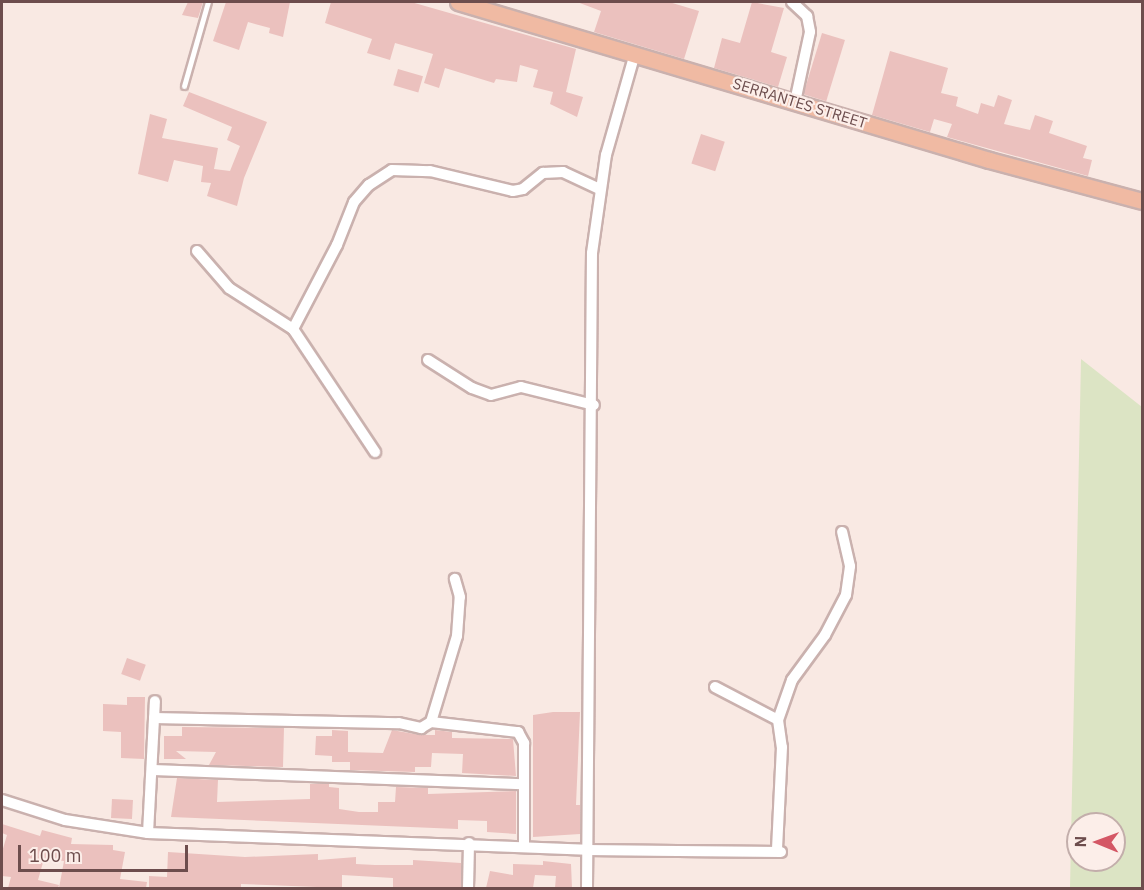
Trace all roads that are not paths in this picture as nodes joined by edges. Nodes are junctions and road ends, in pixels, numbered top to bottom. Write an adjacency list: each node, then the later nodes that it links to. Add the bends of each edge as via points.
1 (208, 2): 5 (lane)
2 (458, 2): 4 (main road, SERRANTES STREET)
3 (792, 2): 6 (street, via 807,16 810,32)
4 (635, 53): 6 (main road, SERRANTES STREET); 7 (street)
5 (184, 86)
6 (795, 102): 8 (main road, SERRANTES STREET)
7 (599, 189): 10 (street, via 563,172 543,173 524,189 513,191 430,171 392,170 369,184 354,202 337,245); 12 (street, via 592,253)
8 (1143, 201)
9 (197, 251): 10 (street, via 229,288)
10 (293, 329): 13 (street)
11 (428, 360): 12 (street, via 472,388 491,395 521,387)
12 (594, 405): 27 (street)
13 (375, 452)
14 (842, 532): 19 (street, via 850,566 849,584 825,635 788,688)
15 (455, 579): 20 (street, via 460,597 457,636)
16 (715, 687): 19 (street)
17 (155, 701): 18 (street)
18 (154, 718): 20 (street, via 399,723 421,728); 21 (street)
19 (778, 720): 27 (street, via 782,747 779,852)
20 (431, 722): 22 (street, via 518,732 524,743)
21 (152, 770): 22 (street); 24 (street)
22 (524, 784): 26 (street)
23 (2, 800): 24 (street, via 66,820)
24 (148, 833): 25 (street)
25 (469, 843): 26 (street); 28 (street)
26 (524, 846): 27 (street)
27 (588, 850): 29 (street)
28 (468, 888)
29 (587, 888)

